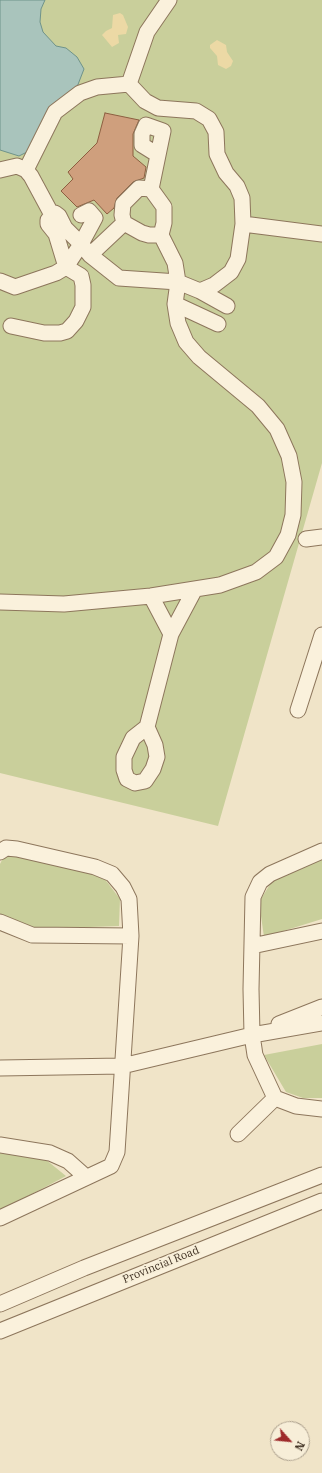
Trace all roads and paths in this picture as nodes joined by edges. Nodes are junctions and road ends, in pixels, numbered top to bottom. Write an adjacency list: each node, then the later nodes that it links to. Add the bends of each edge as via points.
1 (169, 0): 2 (street, via 147,32)
2 (129, 84): 5 (street, via 97,86 80,93 55,112); 9 (street, via 145,101 158,108 196,111 209,119 216,132 217,154 242,198)
3 (158, 155): 6 (street)
4 (0, 170): 5 (street, via 17,166)
5 (26, 170): 10 (street, via 52,215 55,213 59,216)
6 (151, 189): 8 (street, via 139,188 123,204); 11 (street, via 164,207)
7 (81, 215): 13 (street, via 89,211 95,218)
8 (124, 223): 11 (street, via 142,233); 13 (street)
9 (243, 224): 12 (street); 17 (street, via 238,259 231,272 214,285)
10 (60, 231): 13 (street); 14 (street)
11 (161, 234): 16 (street, via 175,263)
12 (322, 234)
13 (86, 249): 14 (street); 16 (street, via 119,278)
14 (66, 267): 15 (street, via 56,273 15,286); 21 (street, via 81,276 83,285 83,307 67,331 44,333)
15 (0, 280)
16 (178, 282): 17 (street); 18 (street)
17 (200, 291): 19 (street)
18 (176, 304): 20 (street); 24 (street, via 178,323 186,342 199,358 258,406 277,428 288,456 294,482 291,526 276,557 256,572 220,585)
19 (227, 306)
20 (218, 324)
21 (11, 326)
22 (322, 537): 23 (street)
23 (306, 539)
24 (194, 589): 25 (street); 27 (street)
25 (151, 596): 26 (street, via 64,604); 27 (street)
26 (3, 605)
27 (171, 634): 31 (street)
28 (322, 635): 29 (street)
29 (316, 673): 30 (street)
30 (298, 710)
31 (147, 727)
32 (322, 850): 37 (street, via 270,874 260,882 253,897)
33 (0, 852): 36 (street, via 6,848 17,849 95,867 112,874 129,899)
34 (0, 922): 36 (street, via 32,935)
35 (322, 931): 37 (street)
36 (131, 936): 41 (street)
37 (252, 946): 40 (street)
38 (322, 1007): 40 (street)
39 (322, 1024): 40 (street)
40 (252, 1035): 41 (street); 43 (street, via 255,1055)
41 (122, 1066): 42 (street); 48 (street, via 117,1152 111,1166)
42 (0, 1068)
43 (275, 1098): 44 (street, via 296,1106); 45 (street)
44 (322, 1109)
45 (238, 1134)
46 (0, 1145): 48 (street, via 50,1153 68,1161)
47 (322, 1175): 51 (street)
48 (86, 1177): 50 (street)
49 (322, 1200): 52 (street, Provincial Road)
50 (0, 1218)
51 (61, 1278): 52 (street); 53 (street)
52 (70, 1302): 54 (street, Provincial Road)
53 (0, 1304)
54 (0, 1331)

